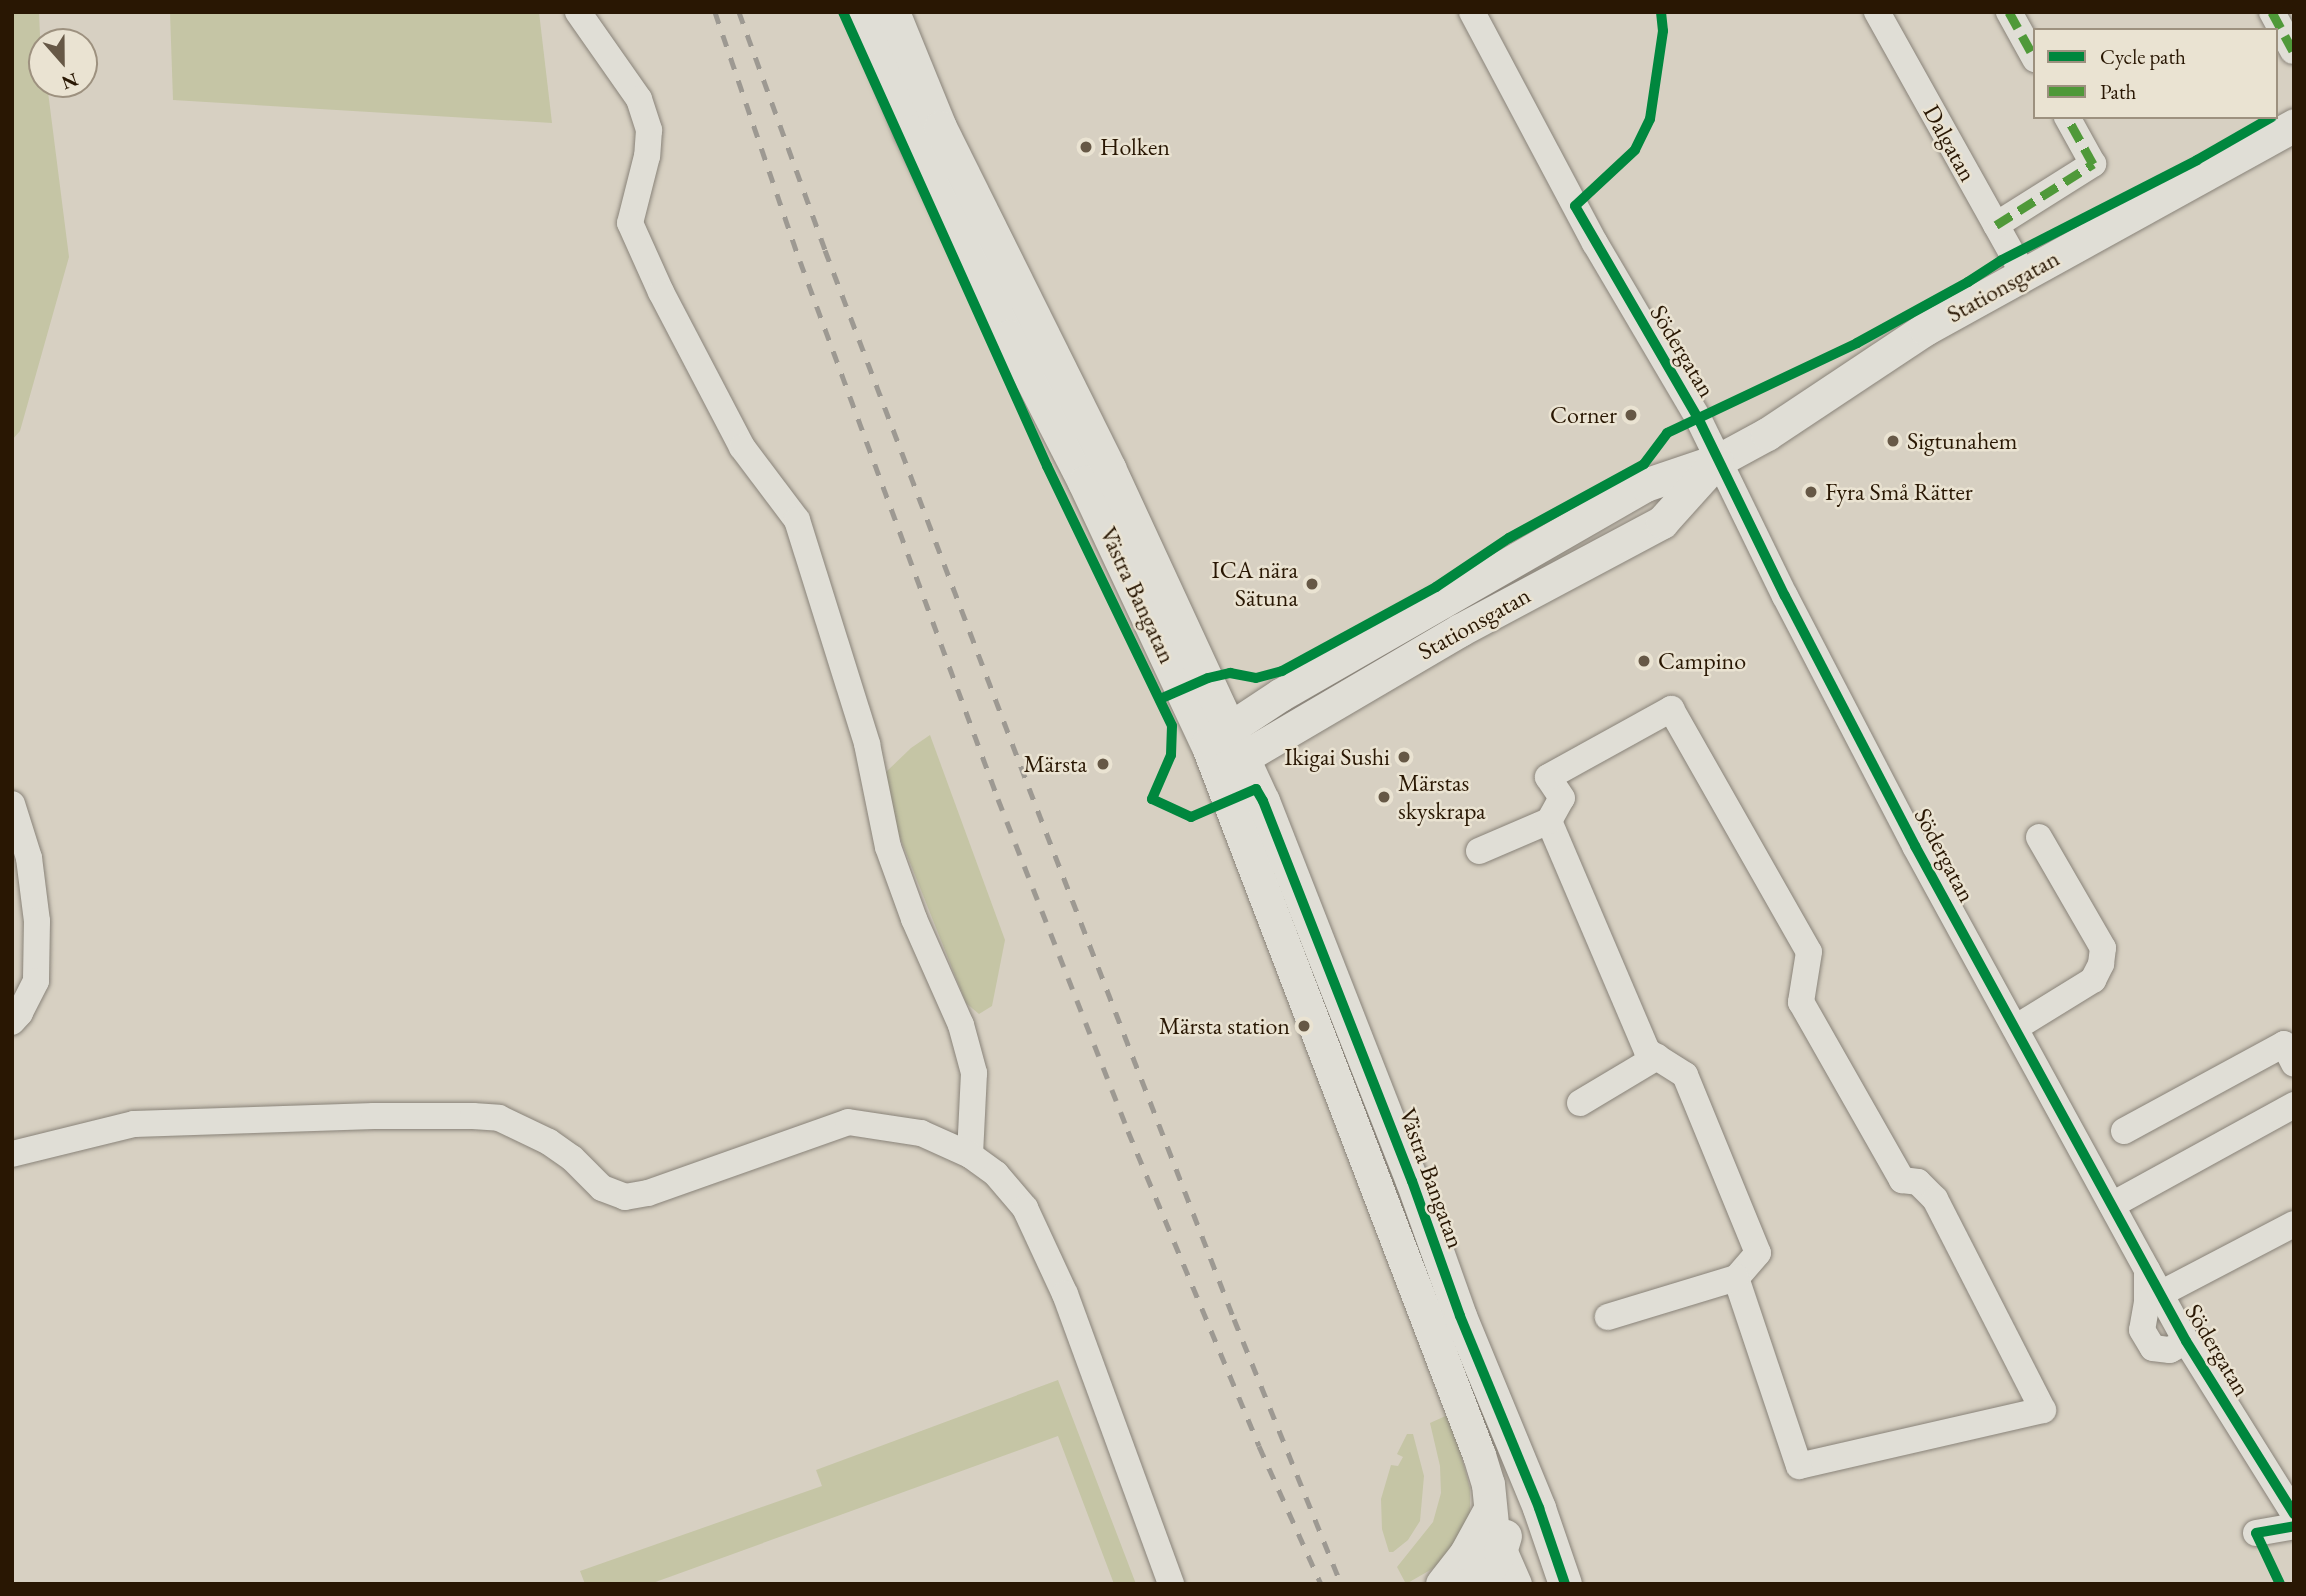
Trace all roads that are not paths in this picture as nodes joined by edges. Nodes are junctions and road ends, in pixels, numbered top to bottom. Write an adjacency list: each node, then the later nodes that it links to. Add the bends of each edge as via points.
1 (578, 12): 28 (street, via 639,99 649,130 630,223 660,292 742,447 797,520 867,744 888,848 961,1025 974,1073)
2 (862, 12): 15 (street, Västra Bangatan, via 910,131 1009,336)
3 (893, 12): 15 (street, Västra Bangatan, via 940,127 1110,468)
4 (1472, 12): 14 (street, Södergatan, via 1595,243)
5 (1877, 12): 12 (street, Dalgatan)
6 (2009, 12): 9 (street)
7 (2272, 12): 8 (street)
8 (2293, 51)
9 (2033, 55)
10 (2068, 119): 12 (street, via 2093,164)
11 (2294, 125): 13 (street, Stationsgatan)
12 (1996, 225): 13 (street, Dalgatan)
13 (2023, 273): 14 (street, Stationsgatan)
14 (1719, 460): 15 (street, Stationsgatan, via 1645,485); 21 (street, Södergatan, via 1828,679)
15 (1224, 750): 36 (street, Västra Bangatan, via 1407,1168); 38 (street, Västra Bangatan, via 1479,1455)
16 (12, 804): 20 (street, via 29,858 37,921 36,981)
17 (1549, 821): 19 (street); 22 (street, via 1647,1051); 32 (street, via 1562,799 1548,777 1671,709 1809,952 1801,1002 1902,1180 1918,1182 1935,1199 2043,1410 1799,1465)
18 (2039, 837): 21 (street, via 2103,948 2101,964 2093,980)
19 (1479, 851)
20 (12, 1022)
21 (2015, 1028): 29 (street, Södergatan)
22 (1657, 1057): 24 (street); 32 (street, via 1685,1075 1758,1253)
23 (2294, 1064): 26 (street, via 2284,1044)
24 (1580, 1103)
25 (2294, 1105): 29 (street)
26 (2124, 1131)
27 (12, 1154): 28 (street, via 134,1124 486,1117 499,1118 549,1142 602,1188 625,1197 648,1193 848,1122 921,1133)
28 (970, 1155): 44 (street, via 996,1174 1025,1208 1065,1294)
29 (2112, 1205): 31 (street, Södergatan)
30 (2294, 1224): 33 (street)
31 (2147, 1268): 33 (street, Södergatan); 35 (street, Södergatan, via 2142,1330 2153,1348 2171,1350)
32 (1736, 1278): 34 (street)
33 (2161, 1294): 35 (street, Södergatan)
34 (1608, 1317)
35 (2186, 1341): 37 (street, Södergatan)
36 (1503, 1426): 42 (street, Västra Bangatan, via 1511,1519); 49 (street, Västra Bangatan, via 1539,1508)
37 (2282, 1478): 39 (street, Södergatan)
38 (1490, 1509): 42 (street); 43 (street)
39 (2294, 1514)
40 (2294, 1526): 41 (street)
41 (2256, 1532)
42 (1500, 1552): 43 (street); 46 (street, Västra Bangatan); 47 (street); 48 (street, via 1521,1563)
43 (1466, 1553): 45 (street)
44 (1171, 1584)
45 (1441, 1584)
46 (1479, 1584)
47 (1515, 1584)
48 (1541, 1584)
49 (1565, 1584)

